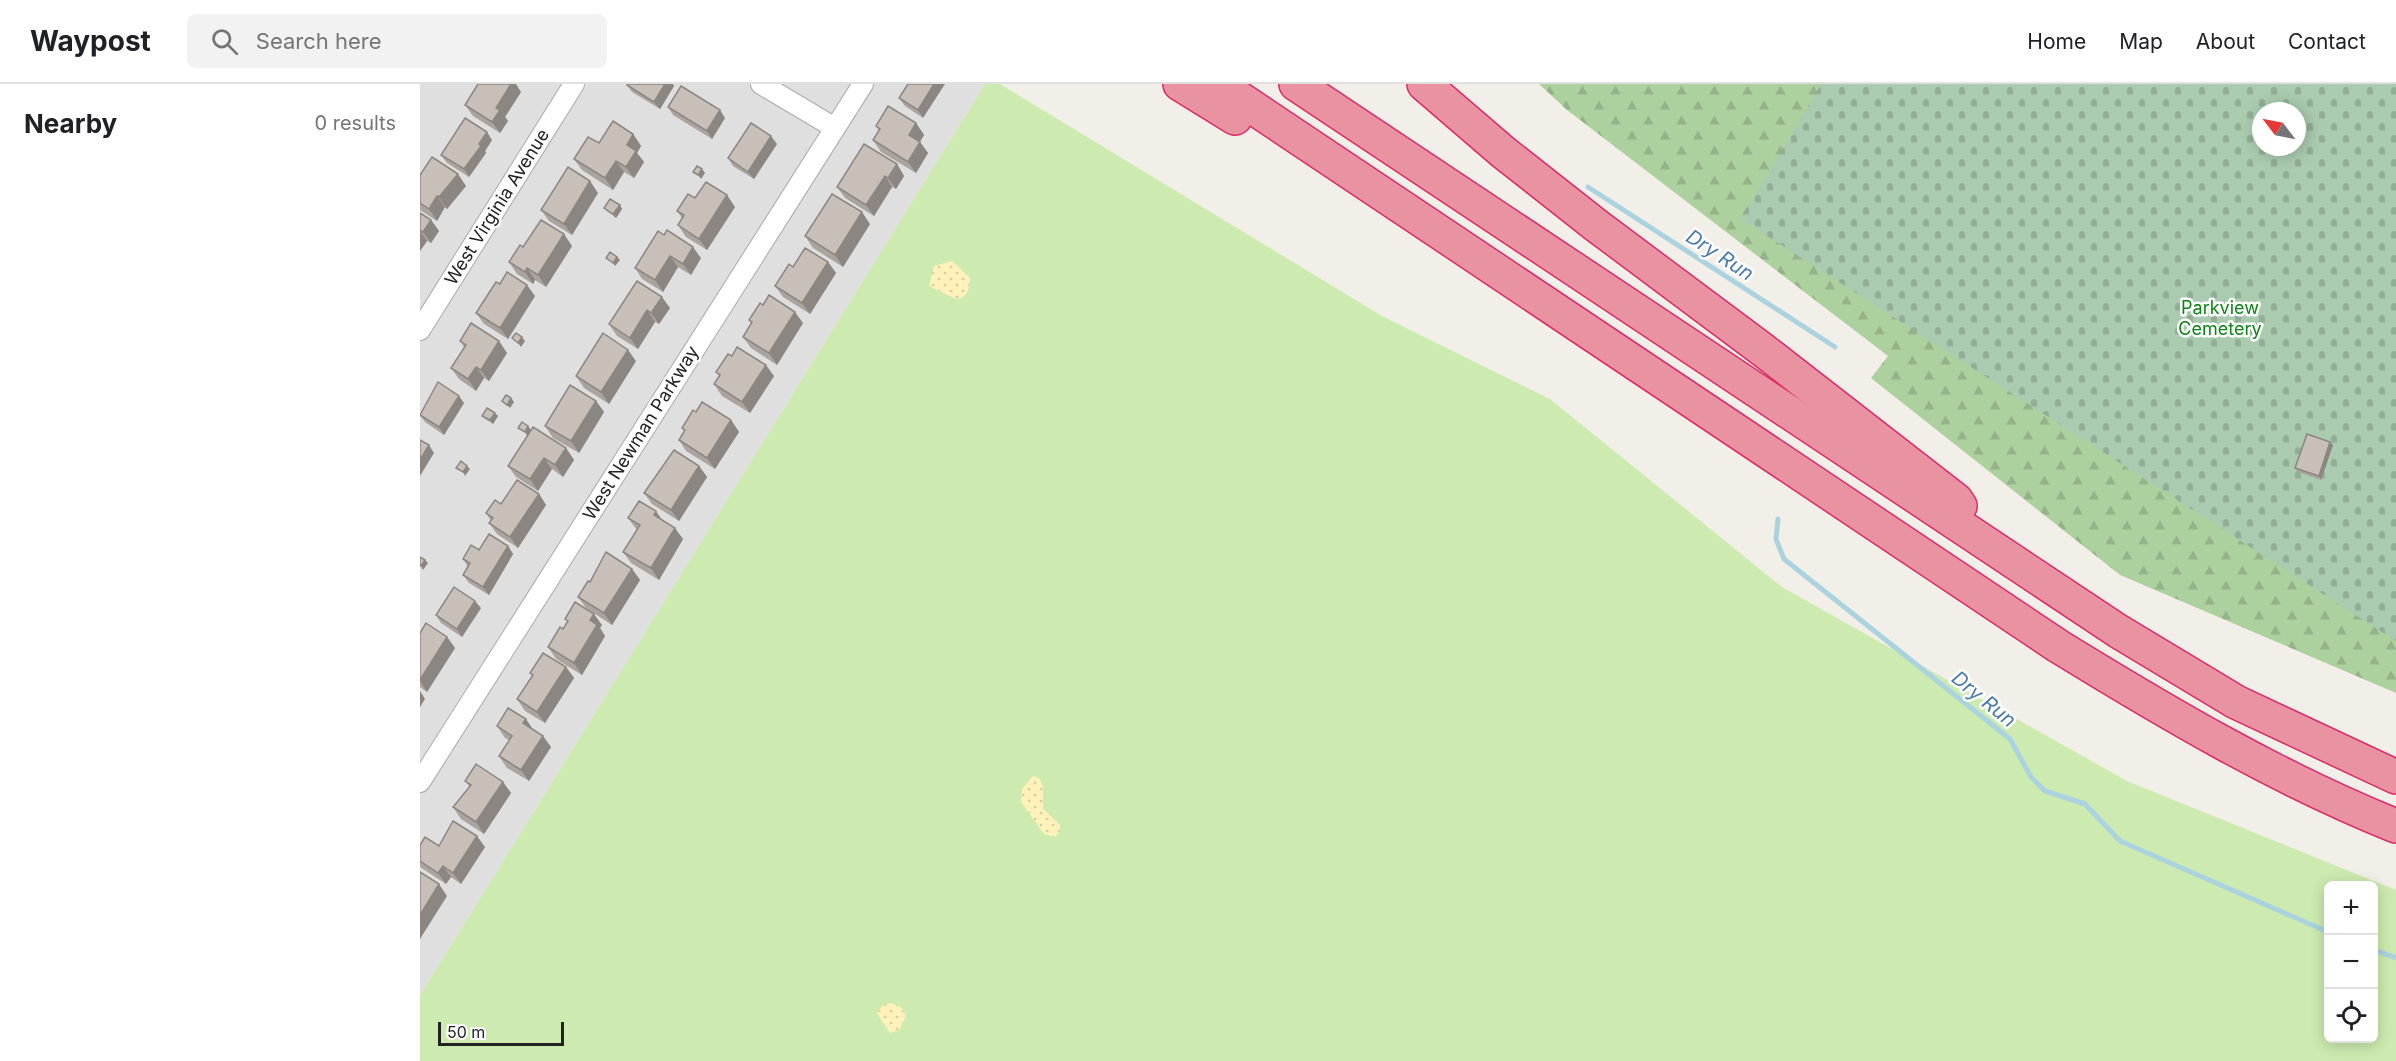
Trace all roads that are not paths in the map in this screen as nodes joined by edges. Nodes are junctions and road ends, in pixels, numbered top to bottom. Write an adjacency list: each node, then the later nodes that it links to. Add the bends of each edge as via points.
1 (574, 84): 9 (street, West Virginia Avenue)
2 (761, 84): 8 (street)
3 (863, 84): 8 (street, West Newman Parkway)
4 (1180, 84): 10 (highway, via 1506,281)
5 (1218, 84): 10 (highway)
6 (1296, 84): 11 (highway)
7 (1424, 84): 11 (highway, via 1597,226 1956,500)
8 (835, 128): 13 (street, West Newman Parkway)
9 (420, 330)
10 (1627, 359): 14 (highway, via 2107,676 2314,791)
11 (1987, 544): 12 (highway, via 2235,702)
12 (2396, 777)
13 (420, 782)
14 (2396, 826)

